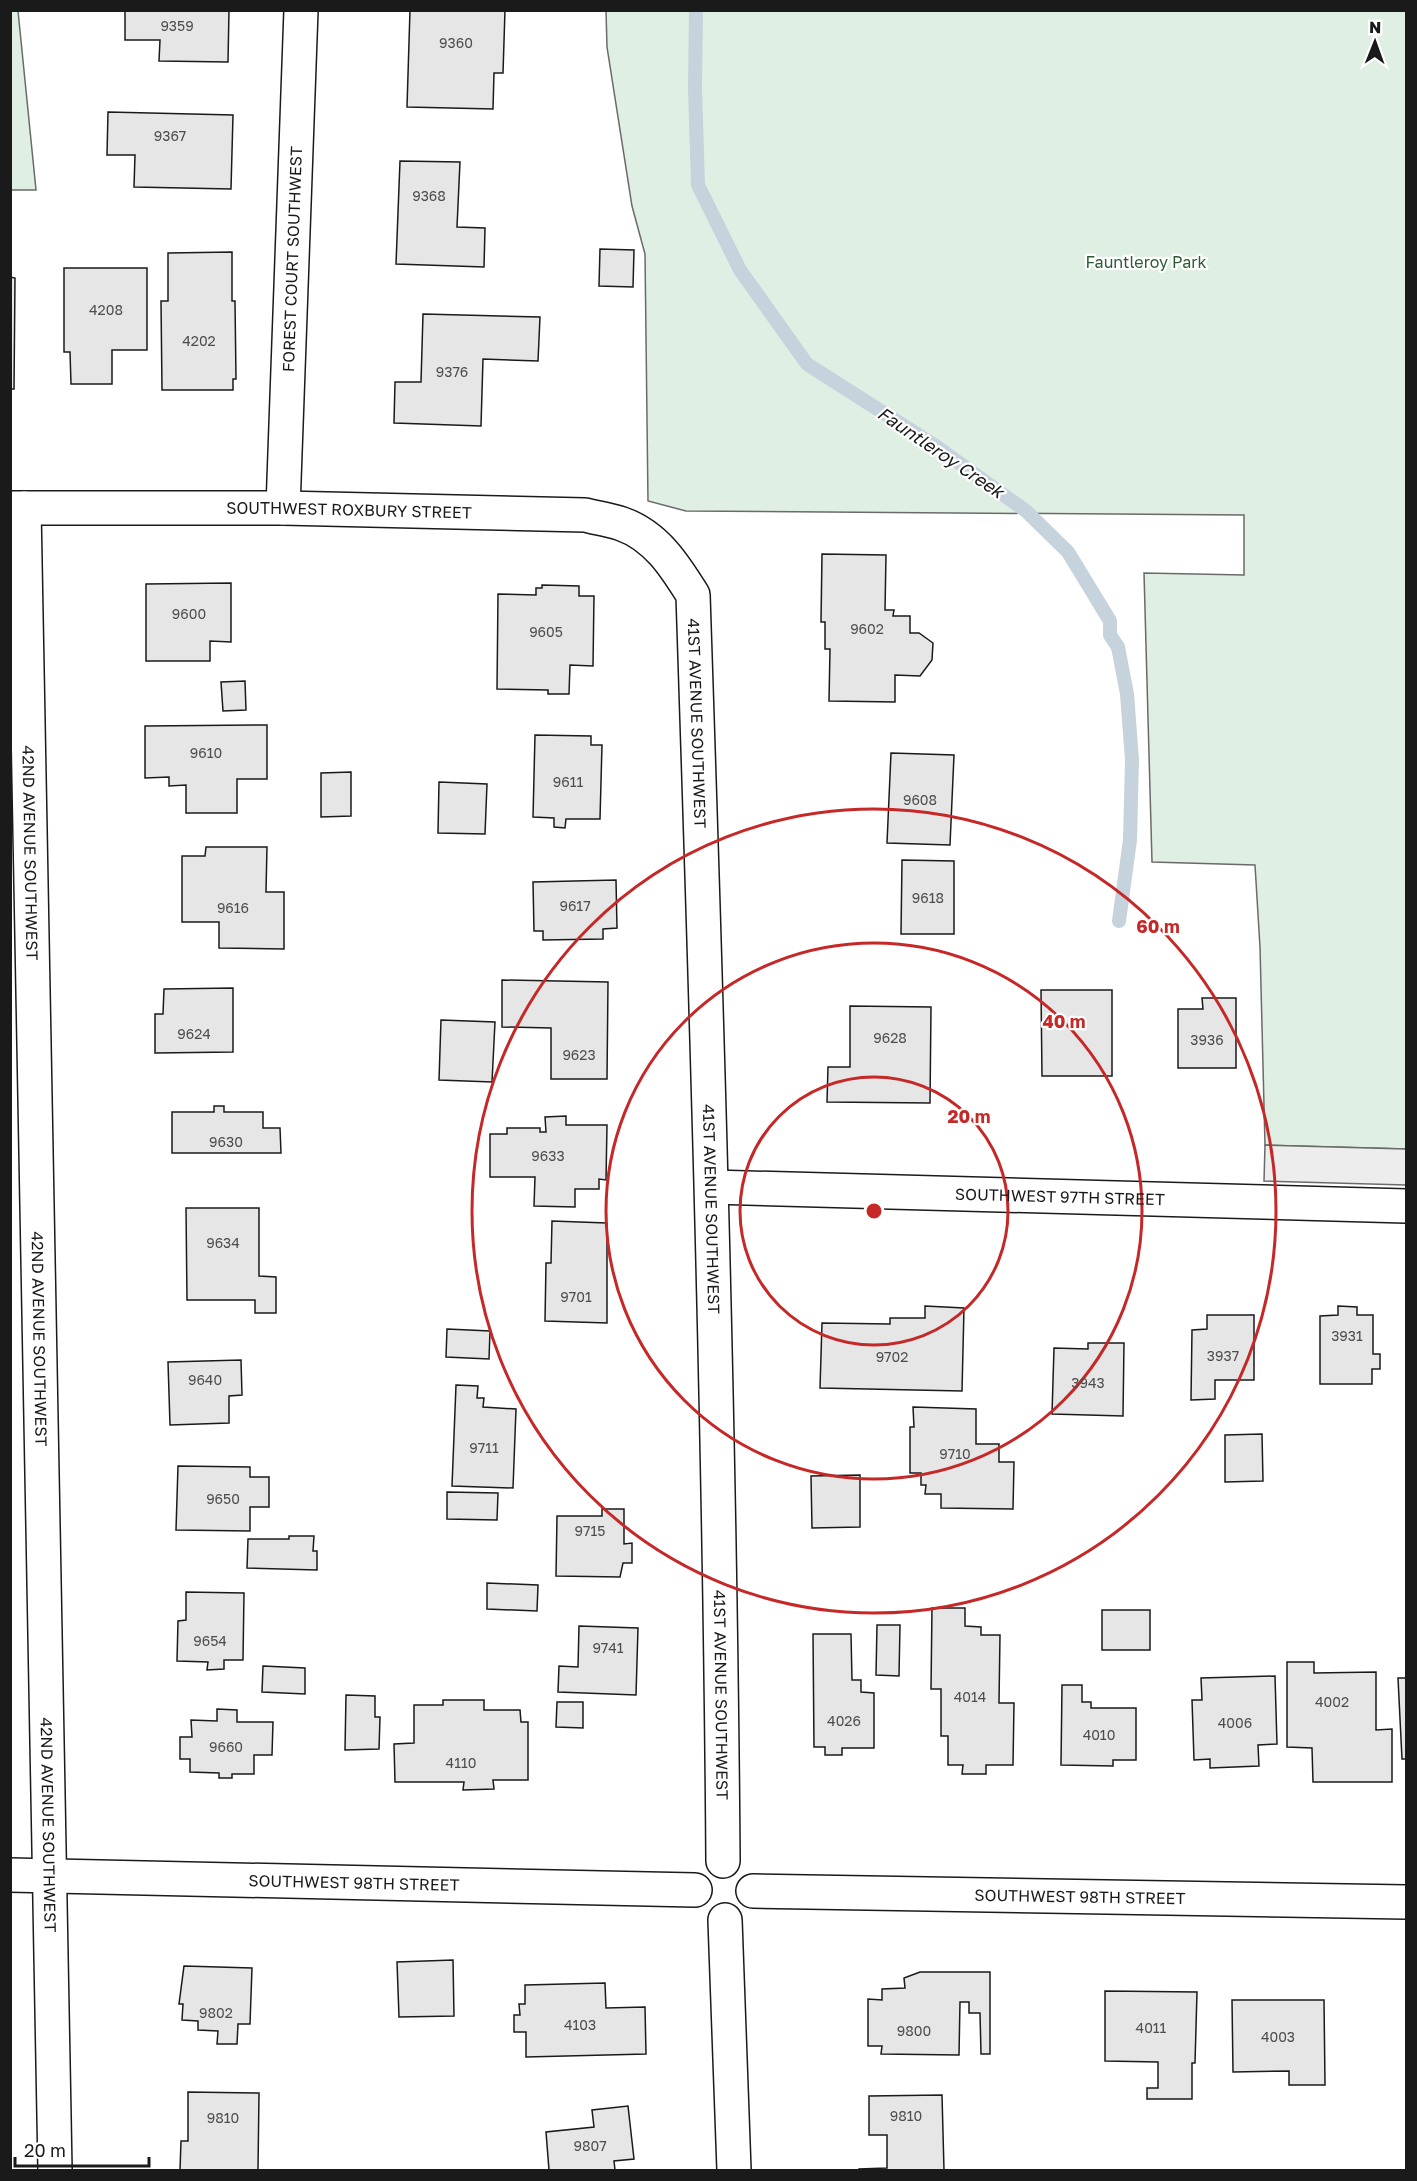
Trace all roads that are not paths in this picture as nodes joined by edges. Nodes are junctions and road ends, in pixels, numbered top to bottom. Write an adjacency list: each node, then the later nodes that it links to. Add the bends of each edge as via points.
1 (301, 10): 3 (street, FOREST COURT SOUTHWEST)
2 (17, 508): 3 (street, SOUTHWEST ROXBURY STREET); 9 (street, 42ND AVENUE SOUTHWEST)
3 (283, 508): 4 (street, SOUTHWEST ROXBURY STREET, via 585,515 622,524 646,536)
4 (674, 563): 5 (street, 41ST AVENUE SOUTHWEST, via 693,595)
5 (712, 1187): 6 (street, SOUTHWEST 97TH STREET); 7 (street, 41ST AVENUE SOUTHWEST)
6 (1407, 1206)
7 (723, 1861): 10 (street, via 704,1868); 11 (street, via 739,1864 746,1870)
8 (10, 1875): 9 (street, SOUTHWEST 98TH STREET)
9 (48, 1876): 10 (street, SOUTHWEST 98TH STREET); 14 (street, 42ND AVENUE SOUTHWEST)
10 (695, 1890): 13 (street, via 699,1906 706,1914)
11 (753, 1891): 12 (street, SOUTHWEST 98TH STREET); 13 (street, via 744,1912)
12 (1407, 1902)
13 (725, 1920): 15 (street)
14 (55, 2170)
15 (734, 2170)

